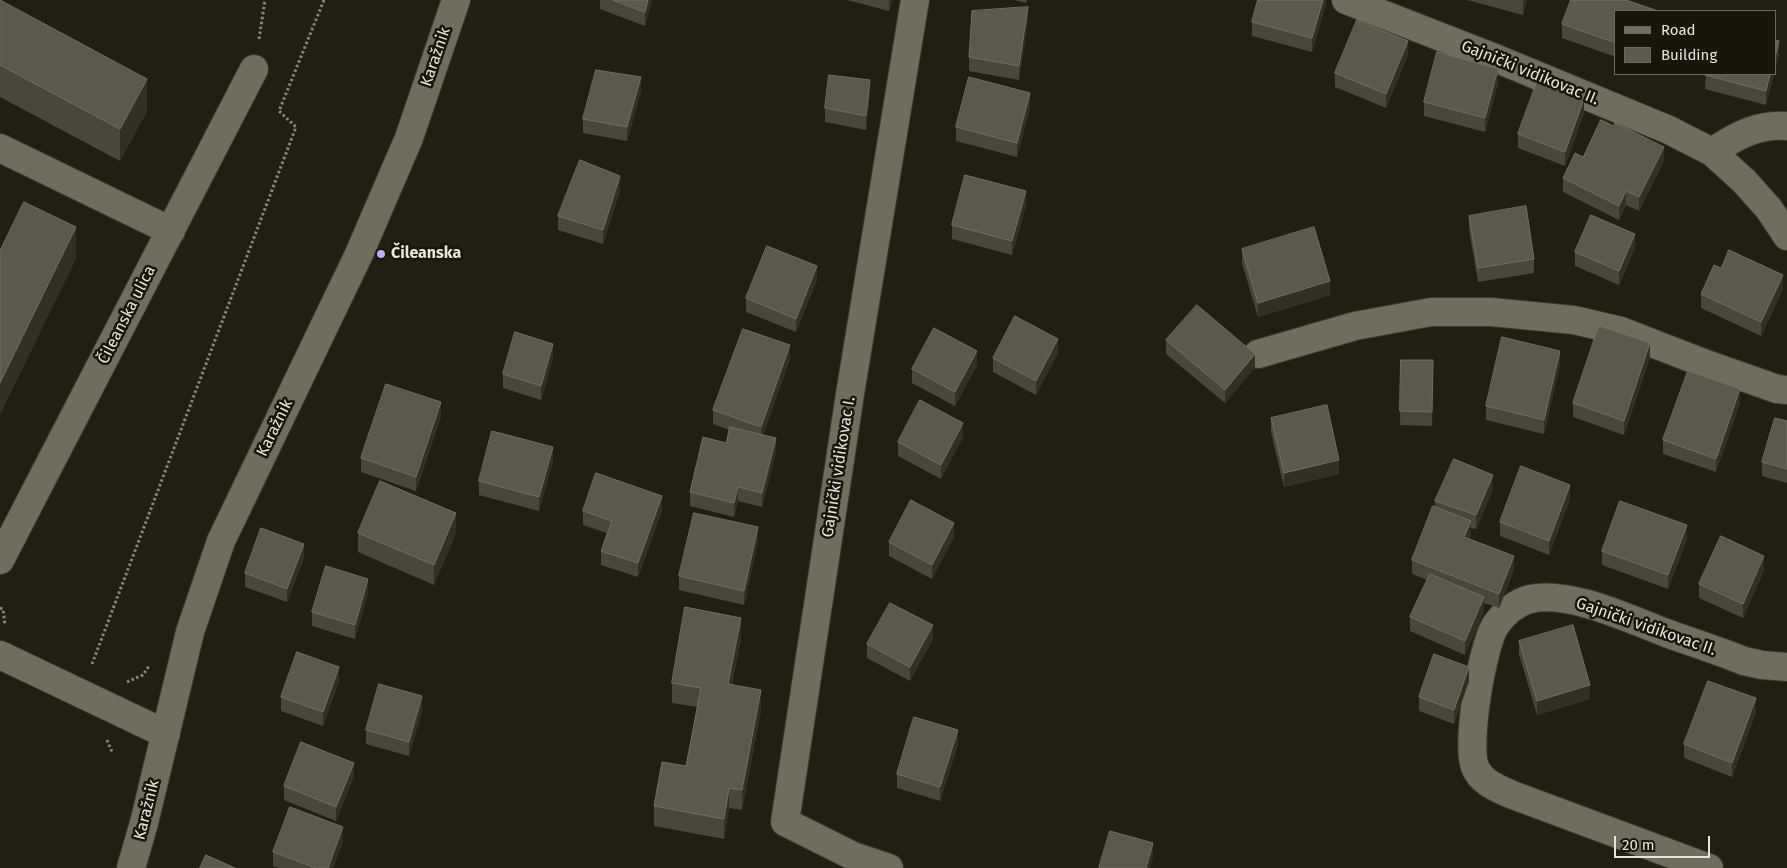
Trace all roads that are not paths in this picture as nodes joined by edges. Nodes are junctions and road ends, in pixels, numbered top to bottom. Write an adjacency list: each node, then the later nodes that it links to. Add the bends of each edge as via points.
1 (456, 0): 15 (street, Karažnik, via 409,138 366,239 221,541 190,632)
2 (915, 0): 17 (street, Gajnički vidikovac I., via 850,394 785,822 854,856)
3 (1346, 0): 7 (street, Gajnički vidikovac II., via 1670,130)
4 (254, 70): 8 (street, Čileanska ulica)
5 (1787, 126): 7 (street, via 1754,129)
6 (0, 148): 8 (street)
7 (1712, 152): 9 (street, Gajnički vidikovac II., via 1744,181)
8 (171, 231): 12 (street, Čileanska ulica)
9 (1787, 236)
10 (1258, 354): 11 (street, via 1355,326 1431,312 1491,312 1574,320 1622,331 1715,367)
11 (1787, 390)
12 (0, 560)
13 (0, 655): 15 (street)
14 (1787, 667): 18 (street, Gajnički vidikovac II., via 1744,661 1602,609 1554,598 1516,604 1496,625 1488,640 1472,742 1472,756 1480,776 1510,794)
15 (166, 734): 16 (street, Karažnik)
16 (131, 868)
17 (889, 868)
18 (1709, 868)

